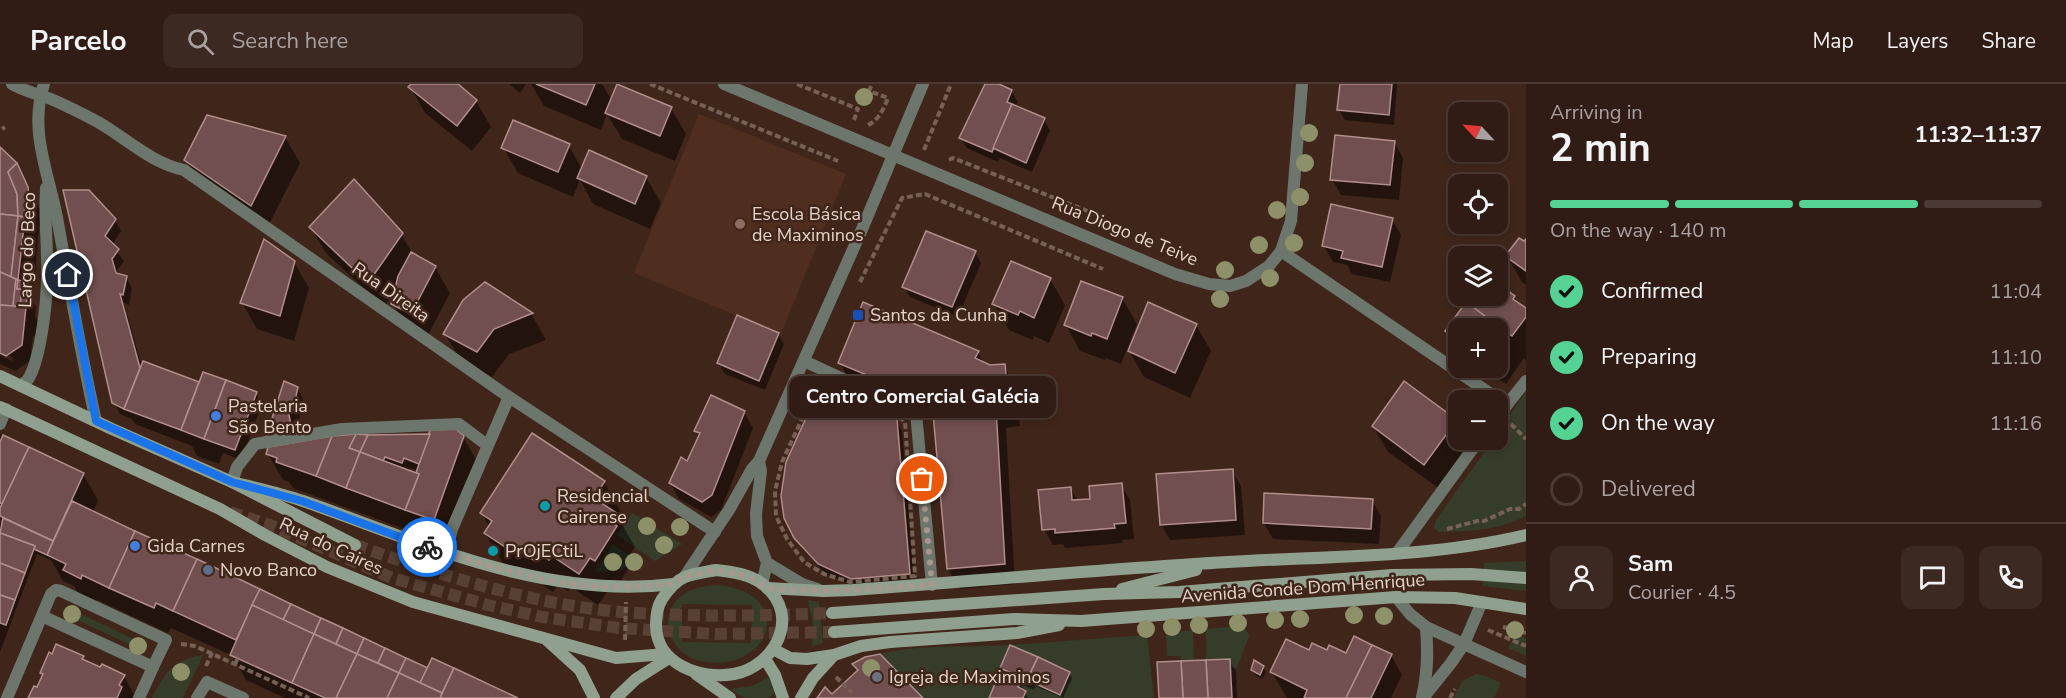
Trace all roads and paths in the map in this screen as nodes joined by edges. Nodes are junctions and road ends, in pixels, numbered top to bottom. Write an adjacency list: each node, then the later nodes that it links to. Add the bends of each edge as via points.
1 (12, 84): 9 (street, Rua Direita, via 21,90)
2 (650, 84): 12 (path)
3 (724, 84): 10 (street, Rua Diogo de Teive)
4 (797, 84): 5 (path, via 858,109 854,122 870,125 888,98 869,91)
5 (872, 84)
6 (923, 84): 10 (street)
7 (951, 84): 11 (path, via 924,150)
8 (1302, 84): 16 (street, Rua Diogo de Teive, via 1291,221)
9 (42, 90): 14 (street, Largo do Beco, via 37,119); 24 (street, Rua Direita, via 169,167 184,170)
10 (893, 155): 16 (street, Rua Diogo de Teive, via 1175,274 1209,284 1230,286 1246,281 1269,266); 19 (street)
11 (932, 158)
12 (838, 161)
13 (942, 164): 15 (path, via 953,158)
14 (47, 181): 22 (street, Largo do Beco, via 47,278 42,322 36,359 29,379); 27 (street, Largo do Beco, via 56,210)
15 (1105, 218)
16 (1281, 251): 23 (street)
17 (1103, 269): 18 (path, via 925,194 902,198)
18 (857, 288)
19 (804, 361): 33 (street); 49 (street, via 916,413)
20 (0, 376): 22 (main road, Rua do Caires)
21 (1526, 381): 25 (street)
22 (21, 386): 27 (main road, Rua do Caires)
23 (1485, 390)
24 (509, 397): 31 (street); 37 (street, Rua Direita)
25 (1508, 404)
26 (3, 408): 29 (street); 64 (main road, Rua do Caires, via 220,509 297,552 368,585 412,602)
27 (96, 421): 34 (main road, Rua do Caires)
28 (1508, 423): 30 (path)
29 (0, 424)
30 (1526, 439)
31 (487, 445): 34 (street, via 459,424 342,429 255,444 237,467); 40 (street)
32 (1472, 450): 41 (street)
33 (759, 461): 37 (street); 43 (street, via 757,536)
34 (232, 482): 39 (main road, Rua do Caires); 40 (main road, Rua do Caires, via 302,501)
35 (1526, 504): 36 (path, via 1484,521)
36 (1445, 530)
37 (715, 532): 45 (street)
38 (1526, 535): 41 (main road, Avenida Conde Dom Henrique, via 1485,545)
39 (355, 545)
40 (446, 553): 48 (main road, Rua do Caires, via 556,582 627,587)
41 (1397, 553): 42 (main road, Avenida Conde Dom Henrique)
42 (1225, 562): 49 (main road, Avenida Conde Dom Henrique); 52 (main road, Avenida Conde Dom Henrique)
43 (768, 563): 50 (street); 51 (street, Avenida Conde Dom Henrique, via 802,584)
44 (824, 574): 46 (path, via 804,562 787,539 776,516 775,491 782,462 808,406 833,388 905,421)
45 (685, 576): 48 (main road); 50 (main road, via 725,571 747,576)
46 (915, 576)
47 (1526, 578): 52 (main road, Avenida Conde Dom Henrique, via 1392,575)
48 (674, 584): 70 (main road, via 656,616 657,639)
49 (932, 585): 51 (main road, Avenida Conde Dom Henrique)
50 (765, 586): 51 (main road, Avenida Conde Dom Henrique); 68 (main road, via 774,596 782,621)
51 (824, 591)
52 (1104, 594): 57 (main road, Avenida Conde Dom Henrique)
53 (1396, 597): 55 (main road, Avenida Conde Dom Henrique); 59 (main road, Avenida Conde Dom Henrique); 60 (street)
54 (626, 598): 66 (path)
55 (1482, 602): 56 (main road, Avenida Conde Dom Henrique); 67 (street)
56 (1526, 609)
57 (832, 613)
58 (42, 616): 65 (street, via 56,590); 73 (street); 79 (street)
59 (1081, 621): 62 (main road, Avenida Conde Dom Henrique, via 1014,619); 69 (main road, Avenida Conde Dom Henrique, via 1017,633 870,645)
60 (1426, 627): 67 (street); 89 (street, via 1427,675)
61 (1503, 627): 63 (path)
62 (834, 632)
63 (1526, 633)
64 (545, 639): 70 (main road, Rua do Caires, via 616,658); 84 (main road, via 580,670)
65 (166, 640): 72 (path, via 195,646); 73 (street)
66 (625, 641)
67 (1464, 644): 75 (street); 89 (street)
68 (769, 654): 69 (main road, Avenida Conde Dom Henrique, via 807,659); 74 (main road, via 746,671 705,675); 87 (main road)
69 (834, 655): 88 (main road)
70 (668, 656): 74 (main road); 85 (main road)
71 (238, 658): 72 (path)
72 (236, 664): 83 (path)
73 (153, 667): 80 (street)
74 (692, 671): 86 (main road)
75 (1526, 672)
76 (835, 676): 78 (path)
77 (1456, 687): 90 (path)
78 (852, 693)
79 (7, 698)
80 (139, 698)
81 (197, 698): 82 (street, via 207,682)
82 (243, 698)
83 (309, 698)
84 (594, 698)
85 (616, 698)
86 (730, 698)
87 (783, 698)
88 (801, 698)
89 (1422, 698)
90 (1450, 698)

